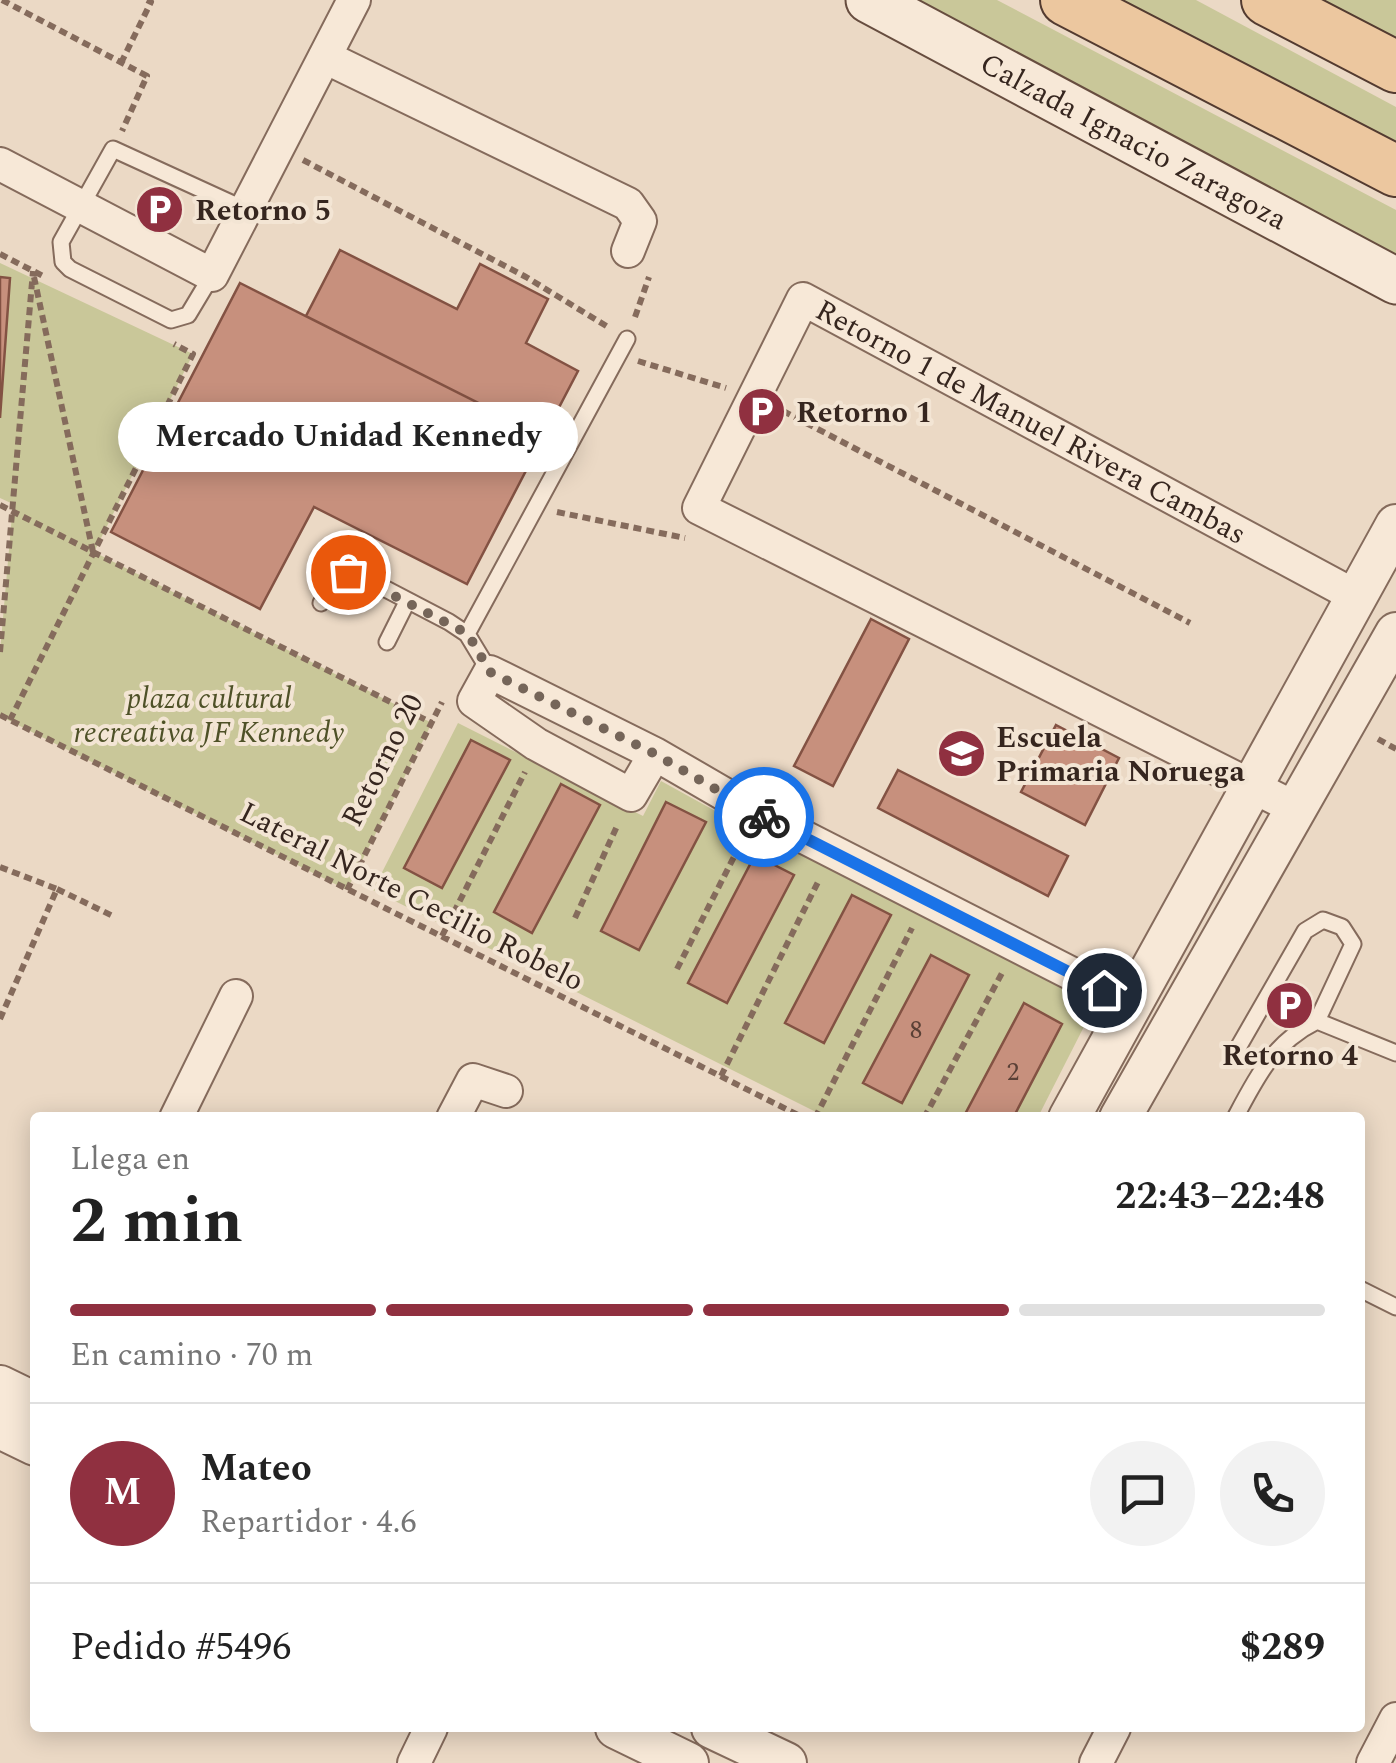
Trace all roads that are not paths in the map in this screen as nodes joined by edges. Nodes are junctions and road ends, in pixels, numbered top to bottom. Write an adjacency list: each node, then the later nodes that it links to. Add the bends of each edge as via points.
1 (354, 0): 5 (street)
2 (869, 0): 13 (main road, Calzada Ignacio Zaragoza)
3 (1066, 0): 8 (main road)
4 (1267, 0): 6 (main road)
5 (325, 57): 10 (street); 11 (street, via 628,204 640,221)
6 (1396, 67)
7 (0, 164): 9 (street)
8 (1396, 171)
9 (80, 204): 10 (lane, via 114,148); 12 (street); 12 (lane, via 59,252 70,269 160,317 181,320)
10 (244, 208): 12 (street)
11 (628, 251)
12 (212, 275)
13 (1396, 281)
14 (627, 339): 20 (lane)
15 (1396, 525): 16 (street)
16 (1359, 598): 24 (street); 24 (street, Retorno 1 de Manuel Rivera Cambas, via 803,299 699,508)
17 (407, 602): 18 (lane, via 348,572 330,584); 20 (lane); 21 (lane)
18 (321, 603)
19 (1396, 632): 25 (street)
20 (468, 634): 22 (lane)
21 (387, 642)
22 (482, 686): 23 (street); 23 (street, via 536,744 631,795)
23 (655, 754): 27 (street)
24 (1254, 786): 25 (street); 27 (street)
25 (1297, 809): 35 (street)
26 (236, 996): 32 (street)
27 (1132, 1005): 34 (street)
28 (1317, 1021): 29 (lane, via 1353,944 1342,927 1323,920 1306,931); 30 (lane); 36 (lane, via 1292,1033 1262,1065)
29 (1235, 1053)
30 (1396, 1053)
31 (506, 1091): 33 (street, via 473,1080)
32 (179, 1112)
33 (455, 1112)
34 (1072, 1112)
35 (1123, 1112)
36 (1239, 1112)
37 (1365, 1291): 38 (lane)
38 (1396, 1307)
39 (0, 1386): 40 (street)
40 (30, 1401)
41 (0, 1428): 42 (street)
42 (30, 1443)
43 (1396, 1719): 52 (street)
44 (429, 1732): 49 (street)
45 (624, 1732): 50 (street)
46 (1112, 1732): 51 (street)
47 (717, 1738): 48 (street)
48 (770, 1751)
49 (414, 1763)
50 (688, 1763)
51 (1096, 1763)
52 (1373, 1763)

